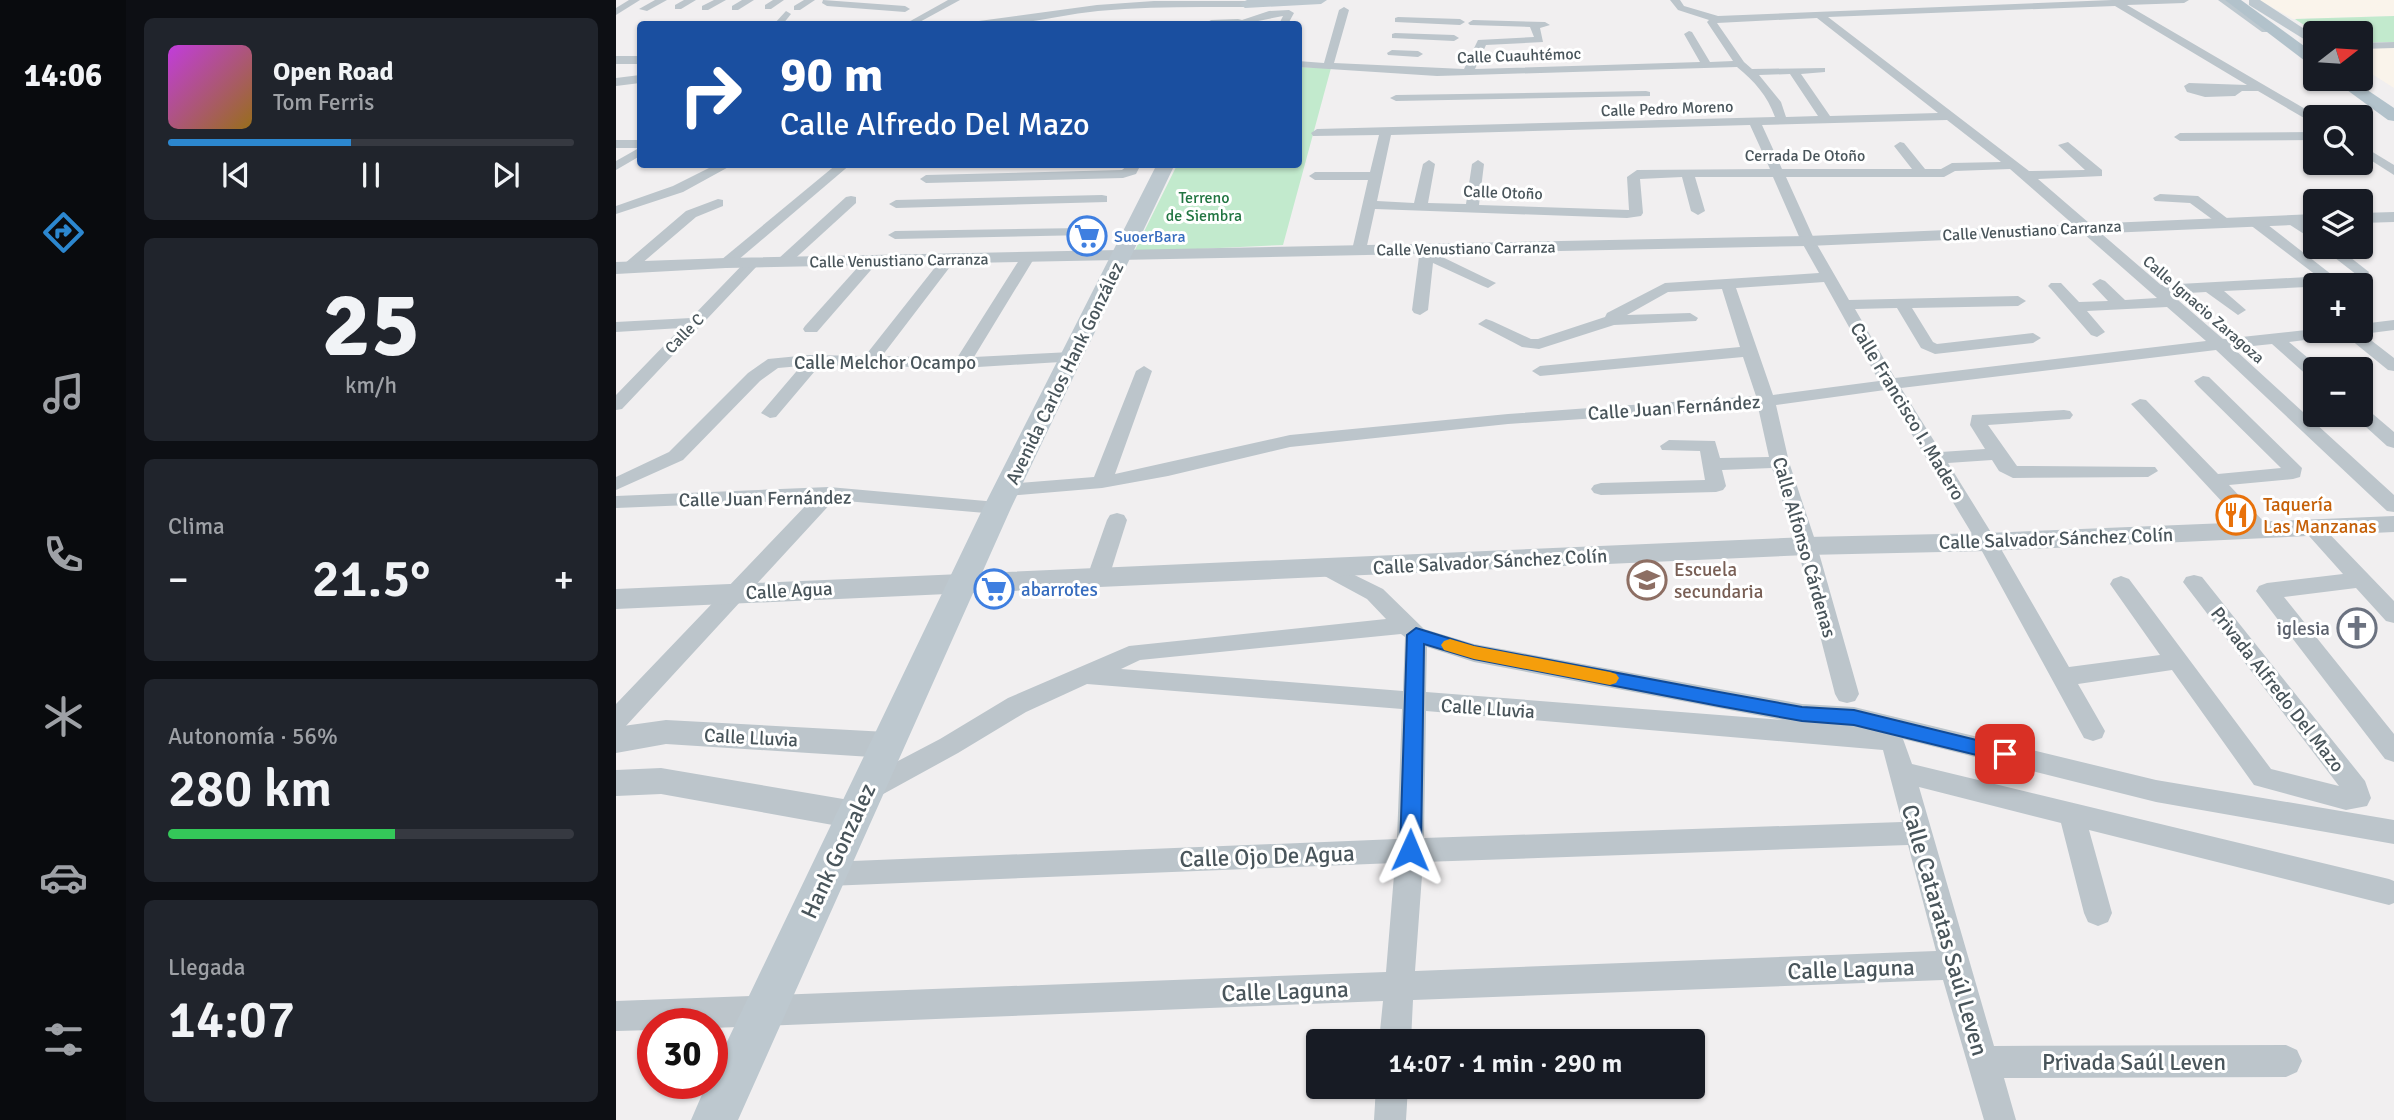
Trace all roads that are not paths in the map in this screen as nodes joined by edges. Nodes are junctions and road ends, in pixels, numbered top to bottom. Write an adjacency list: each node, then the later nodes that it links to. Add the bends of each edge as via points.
1 (635, 0): 29 (street)
2 (662, 0): 26 (street)
3 (691, 0): 20 (street)
4 (721, 0): 22 (street)
5 (749, 0): 23 (street)
6 (779, 0): 21 (street)
7 (810, 0): 24 (street)
8 (828, 0): 27 (street)
9 (956, 0): 36 (street)
10 (1321, 0): 18 (main road)
11 (1675, 0): 33 (street, via 1681,8)
12 (2184, 0): 17 (street)
13 (2224, 0): 52 (main road, via 2289,46)
14 (2232, 0): 49 (main road)
15 (2242, 0): 48 (main road)
16 (2251, 0): 47 (main road)
17 (2113, 1): 32 (street); 70 (street)
18 (1246, 2): 19 (street); 38 (main road)
19 (1218, 4): 25 (street); 30 (street)
20 (678, 7)
21 (768, 7)
22 (705, 8)
23 (735, 8)
24 (797, 8)
25 (1097, 8): 34 (street); 37 (street)
26 (644, 9)
27 (905, 9)
28 (1344, 10): 60 (street)
29 (616, 12)
30 (1137, 13)
31 (786, 14): 35 (street)
32 (1820, 16): 33 (street); 79 (street, Calle Ignacio Zaragoza)
33 (1717, 19): 61 (street, via 1713,22)
34 (1096, 20)
35 (780, 21)
36 (917, 21)
37 (1001, 21)
38 (1239, 21)
39 (1247, 21): 40 (street, via 1289,13)
40 (1285, 21)
41 (1460, 22): 44 (street, via 1398,16)
42 (1473, 23): 55 (street, via 1540,25 1539,40 1486,40)
43 (1689, 34): 59 (street)
44 (1395, 36): 45 (street); 53 (street)
45 (1428, 37): 46 (street); 54 (street)
46 (1454, 38)
47 (2303, 42)
48 (2303, 43)
49 (2303, 44)
50 (2394, 45): 51 (street)
51 (2373, 46)
52 (2303, 49)
53 (1392, 53): 54 (street); 62 (street)
54 (1418, 54): 65 (street)
55 (1476, 55): 66 (street); 67 (street)
56 (616, 60): 57 (street)
57 (637, 60)
58 (1302, 64): 60 (street, Calle Cuauhtémoc)
59 (1707, 65): 61 (street, Calle Cuauhtémoc); 74 (street, Calle Cuauhtémoc)
60 (1328, 66): 62 (street, Calle Cuauhtémoc)
61 (1744, 68): 63 (street, Calle Cuauhtémoc); 81 (street, via 1760,81)
62 (1389, 70): 65 (street, Calle Cuauhtémoc)
63 (1793, 70): 64 (street, Calle Cuauhtémoc); 80 (street)
64 (1821, 70)
65 (1409, 71): 66 (street, Calle Cuauhtémoc)
66 (1468, 72): 67 (street, Calle Cuauhtémoc)
67 (1486, 72): 74 (street, Calle Cuauhtémoc, via 1542,65)
68 (637, 79): 69 (street)
69 (616, 82)
70 (2262, 88): 71 (street); 77 (street)
71 (2237, 89)
72 (2373, 89): 76 (main road)
73 (2360, 91): 76 (main road)
74 (1646, 95): 75 (street); 82 (street, Calle Pedro Moreno); 83 (street, Calle Pedro Moreno)
75 (1396, 98)
76 (2394, 112)
77 (2303, 113)
78 (1393, 114): 83 (street)
79 (1950, 116): 80 (street, Calle Pedro Moreno); 95 (street, Calle Ignacio Zaragoza)
80 (1826, 119): 81 (street, Calle Pedro Moreno)
81 (1783, 121): 82 (street, Calle Pedro Moreno)
82 (1755, 122): 104 (street, Calle Francisco I. Madero)
83 (1391, 131): 84 (street, Calle Pedro Moreno, via 1361,127); 107 (street)
84 (1317, 133)
85 (2303, 135): 86 (street)
86 (2180, 137)
87 (616, 144): 88 (street)
88 (637, 144)
89 (2064, 145): 105 (street, via 2096,173)
90 (1900, 146): 102 (street)
91 (637, 153): 96 (street)
92 (2373, 157): 101 (street)
93 (1429, 164): 115 (street)
94 (1478, 164): 116 (street)
95 (2012, 165): 102 (street, Cerrada De Otoño); 105 (street, Calle Ignacio Zaragoza)
96 (616, 166)
97 (720, 168): 117 (street, via 678,189)
98 (840, 168): 142 (street)
99 (1133, 168): 108 (street, via 1123,174)
100 (1164, 168): 134 (main road, Avenida Carlos Hank González)
101 (2394, 171)
102 (1921, 172): 104 (street, Cerrada De Otoño)
103 (1687, 173): 104 (street, Cerrada De Otoño); 118 (street); 119 (street, Cerrada De Otoño, via 1636,174)
104 (1778, 173): 131 (street, Calle Francisco I. Madero)
105 (2026, 175): 127 (street, Calle Ignacio Zaragoza)
106 (1315, 176): 107 (street)
107 (1376, 176): 114 (street)
108 (926, 178)
109 (2160, 198): 126 (street, via 2193,199)
110 (1102, 199): 120 (street)
111 (851, 200): 141 (street)
112 (718, 203): 143 (street, via 691,214)
113 (896, 204): 120 (street)
114 (1369, 205): 115 (street, Calle Otoño); 132 (street)
115 (1420, 207): 116 (street, Calle Otoño)
116 (1472, 208): 119 (street, Calle Otoño)
117 (616, 210)
118 (1698, 211)
119 (1636, 213)
120 (1001, 217): 129 (street); 130 (street); 136 (street)
121 (2373, 218): 122 (street)
122 (2391, 219)
123 (2292, 220): 124 (street, Calle Venustiano Carranza); 125 (street, Calle Venustiano Carranza); 128 (street)
124 (2303, 220)
125 (2254, 221): 126 (street, Calle Venustiano Carranza); 145 (street)
126 (2225, 222): 127 (street, Calle Venustiano Carranza)
127 (2084, 227): 131 (street, Calle Venustiano Carranza); 154 (street, Calle Ignacio Zaragoza)
128 (2303, 228)
129 (1083, 232)
130 (895, 236)
131 (1808, 241): 133 (street, Calle Venustiano Carranza); 146 (street, Calle Francisco I. Madero)
132 (1359, 250): 133 (street, Calle Venustiano Carranza); 134 (street, Calle Venustiano Carranza)
133 (1427, 252): 148 (street); 161 (street)
134 (1121, 255): 135 (street, Calle Venustiano Carranza); 178 (main road, Avenida Carlos Hank González)
135 (1028, 257): 136 (street, Calle Venustiano Carranza); 182 (street)
136 (975, 258): 137 (street, Calle Venustiano Carranza)
137 (949, 259): 139 (street, Calle Venustiano Carranza); 180 (street)
138 (2345, 259): 144 (street)
139 (872, 260): 141 (street, Calle Venustiano Carranza); 169 (street)
140 (753, 262): 141 (street, Calle Venustiano Carranza); 142 (street, Calle Venustiano Carranza); 164 (street, Calle C)
141 (783, 262)
142 (726, 263): 143 (street, Calle Venustiano Carranza)
143 (623, 268)
144 (2362, 271)
145 (2321, 273)
146 (1828, 277): 149 (street); 159 (street, Calle Francisco I. Madero)
147 (2303, 282): 153 (street)
148 (1488, 284)
149 (1728, 285): 152 (street); 177 (street, Calle Alfonso Cárdenas)
150 (2100, 285): 158 (street)
151 (2056, 286): 160 (street)
152 (1683, 287): 163 (street, via 1665,288); 172 (street)
153 (2209, 287): 154 (street); 162 (street)
154 (2157, 290): 156 (street, Calle Ignacio Zaragoza)
155 (2018, 301): 157 (street)
156 (2170, 302): 158 (street); 176 (street, Calle Ignacio Zaragoza)
157 (1902, 304): 159 (street); 173 (street, via 1927,345 1935,349)
158 (2121, 304): 160 (street)
159 (1844, 305): 187 (street, Calle Francisco I. Madero)
160 (2075, 307): 170 (street)
161 (1420, 310)
162 (2238, 310)
163 (1612, 320): 165 (street, via 1539,344 1528,344); 172 (street)
164 (695, 322): 167 (street); 190 (street, Calle C)
165 (1486, 324)
166 (2394, 325): 168 (street)
167 (616, 327)
168 (2373, 328)
169 (811, 329)
170 (2097, 332)
171 (2303, 335): 174 (street, Calle Juan Fernández)
172 (1695, 337): 177 (street); 185 (street)
173 (2033, 338)
174 (2275, 338): 176 (street, Calle Juan Fernández); 181 (street)
175 (2365, 343): 183 (street)
176 (2219, 344): 187 (street, Calle Juan Fernández); 208 (street, Calle Ignacio Zaragoza)
177 (1749, 351): 188 (street, Calle Alfonso Cárdenas)
178 (1072, 357): 182 (street, Calle Melchor Ocampo); 206 (main road, Avenida Carlos Hank González)
179 (815, 360): 180 (street, Calle Melchor Ocampo); 191 (street); 203 (street, Calle Melchor Ocampo, via 774,363 754,377 676,456)
180 (871, 360): 182 (street, Calle Melchor Ocampo)
181 (2303, 362)
182 (962, 363)
183 (2394, 366)
184 (1144, 371): 202 (street)
185 (1540, 371)
186 (2203, 381): 201 (street, via 2293,473)
187 (1890, 385): 188 (street, Calle Juan Fernández); 197 (street, Calle Francisco I. Madero)
188 (1766, 401): 198 (street, Calle Alfonso Cárdenas); 202 (street, Calle Juan Fernández, via 1508,419 1290,441)
189 (2140, 404): 201 (street)
190 (616, 405)
191 (771, 413)
192 (2064, 415): 196 (street, via 1978,419)
193 (2373, 424): 194 (street)
194 (2394, 442)
195 (1669, 446): 199 (street, via 1708,445)
196 (1998, 454): 197 (street); 200 (street, via 2013,472)
197 (1935, 458): 213 (street, Calle Francisco I. Madero)
198 (1780, 462): 199 (street); 214 (street, Calle Alfonso Cárdenas)
199 (1713, 464): 204 (street, via 1716,486)
200 (2148, 471)
201 (2213, 481): 212 (street)
202 (1102, 482): 206 (street, Calle Juan Fernández)
203 (616, 484)
204 (1601, 489)
205 (829, 493): 206 (street, Calle Juan Fernández); 207 (street, Calle Juan Fernández); 221 (street)
206 (1002, 499): 218 (main road, Avenida Carlos Hank González)
207 (616, 502)
208 (2394, 506)
209 (1117, 520): 216 (street)
210 (2394, 524): 211 (street, Calle Salvador Sánchez Colín)
211 (2311, 527): 212 (street, Calle Salvador Sánchez Colín); 217 (street)
212 (2259, 529): 213 (street, Calle Salvador Sánchez Colín)
213 (1987, 542): 214 (street, Calle Salvador Sánchez Colín); 227 (street, Calle Francisco I. Madero)
214 (1807, 547): 215 (street, Calle Salvador Sánchez Colín); 229 (street, Calle Alfonso Cárdenas)
215 (1326, 568): 216 (street, Calle Salvador Sánchez Colín); 224 (street, via 1376,594)
216 (1098, 577): 218 (street, Calle Salvador Sánchez Colín)
217 (2360, 580): 223 (street); 235 (street, via 2267,591)
218 (963, 582): 221 (street, Calle Agua); 234 (main road, Hank Gonzalez)
219 (2194, 582): 225 (street, Privada Alfredo Del Mazo, via 2356,789 2358,798 2346,799 2263,777)
220 (2122, 584): 225 (street)
221 (737, 592): 222 (street, Calle Agua); 230 (street)
222 (616, 599)
223 (2394, 615)
224 (1411, 630): 226 (street, Calle Lluvia, via 1137,652); 228 (street); 229 (street, via 1474,653 1802,714)
225 (2177, 661): 227 (street)
226 (1085, 675): 228 (street, Calle Lluvia); 238 (street, Calle Lluvia, via 1017,705)
227 (2061, 677): 231 (street, Calle Francisco I. Madero)
228 (1414, 702): 233 (street, Calle Lluvia); 242 (street)
229 (1850, 706): 240 (street, via 2156,791)
230 (616, 720)
231 (2093, 732)
232 (616, 740): 234 (street, Calle Lluvia, via 666,732)
233 (1890, 741): 236 (street, Calle Cataratas Saúl Leven)
234 (887, 746): 238 (main road, Hank Gonzalez)
235 (2394, 752)
236 (1900, 772): 239 (street); 241 (street, Calle Cataratas Saúl Leven)
237 (616, 783): 238 (street, via 661,781)
238 (861, 802): 243 (main road, Hank Gonzalez)
239 (2071, 812): 244 (street); 245 (street)
240 (2394, 832)
241 (1917, 833): 242 (street, Calle Ojo De Agua); 246 (street, Calle Cataratas Saúl Leven)
242 (1410, 850): 243 (street, Calle Ojo De Agua); 247 (street)
243 (828, 874): 248 (main road, Hank Gonzalez)
244 (2389, 892)
245 (2098, 913)
246 (1954, 965): 247 (street, Calle Laguna); 252 (street, Calle Cataratas Saúl Leven)
247 (1399, 987): 248 (street, Calle Laguna); 250 (street)
248 (763, 1012): 249 (street, Calle Laguna); 254 (main road, Hank Gonzalez)
249 (616, 1016)
250 (1396, 1029)
251 (2286, 1061): 252 (street, Privada Saúl Leven)
252 (1983, 1062): 256 (street, Calle Cataratas Saúl Leven)
253 (1391, 1099): 255 (street)
254 (714, 1120)
255 (1390, 1120)
256 (2000, 1120)

